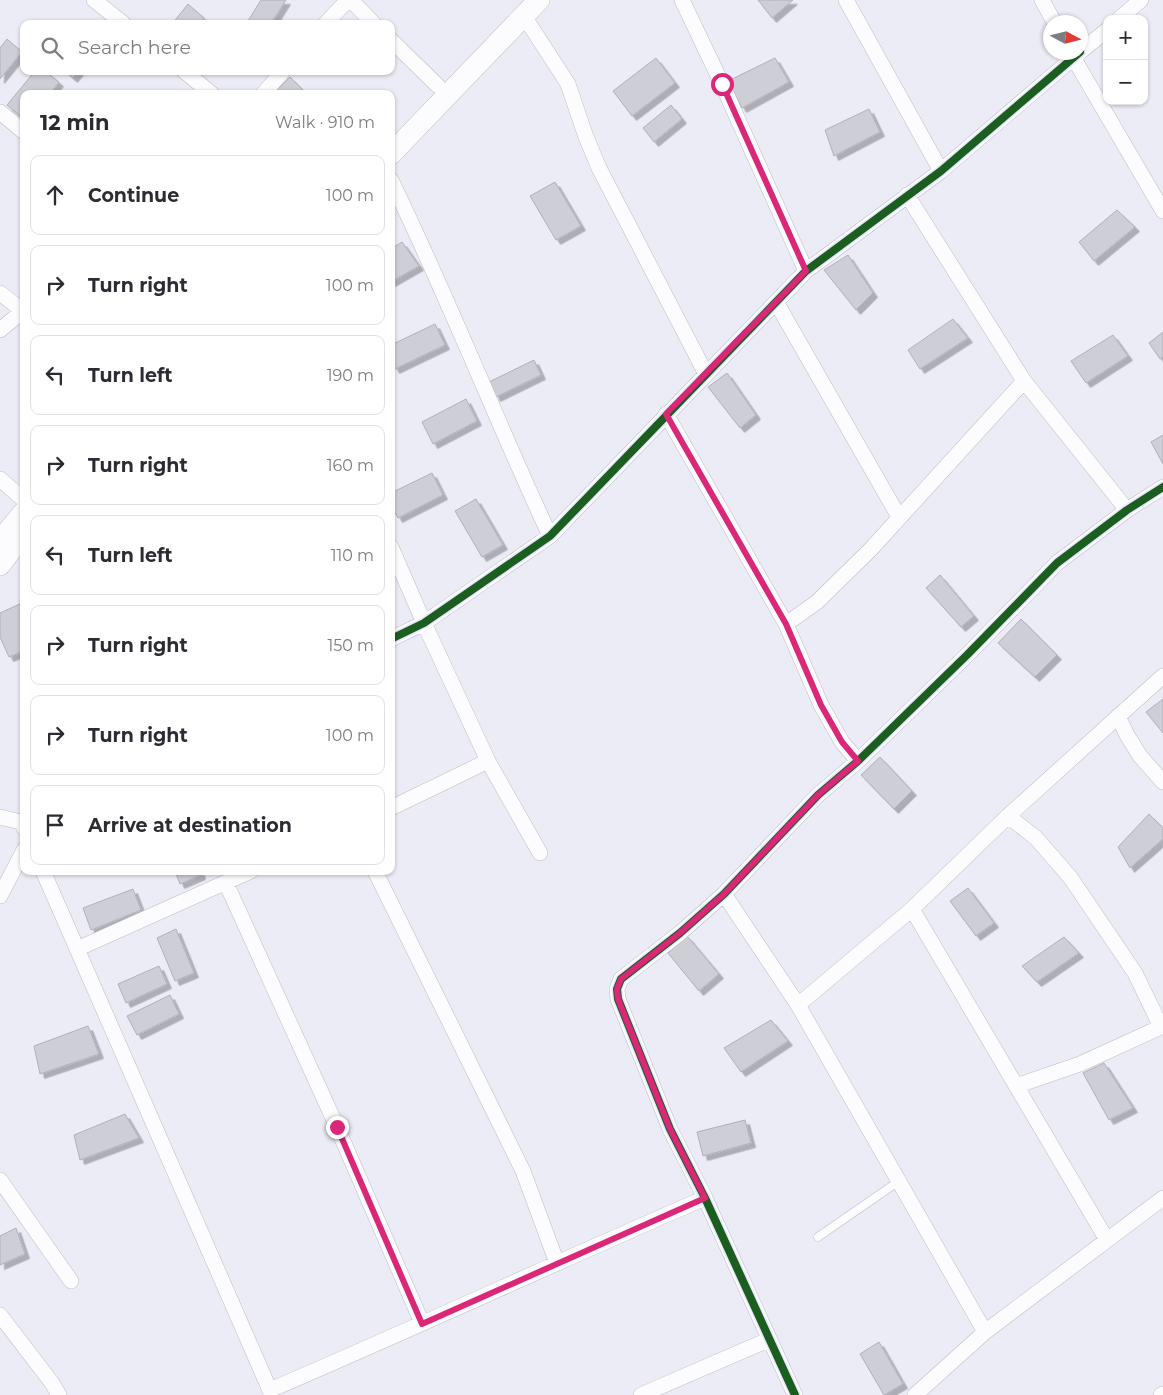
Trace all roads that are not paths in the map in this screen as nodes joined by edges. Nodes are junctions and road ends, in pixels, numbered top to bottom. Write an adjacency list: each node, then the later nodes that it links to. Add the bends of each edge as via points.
1 (94, 0): 11 (street)
2 (538, 0): 8 (street)
3 (682, 0): 32 (street)
4 (846, 0): 28 (street)
5 (1042, 0): 9 (street)
6 (1141, 0): 10 (street)
7 (340, 2): 12 (street); 13 (street)
8 (521, 8): 21 (street); 27 (street); 38 (street, via 568,84 599,168)
9 (1050, 15)
10 (1124, 15)
11 (119, 20)
12 (328, 20)
13 (368, 20)
14 (1103, 33): 16 (street)
15 (395, 44): 21 (street)
16 (1088, 45)
17 (1069, 60): 28 (street)
18 (1079, 60): 31 (street)
19 (189, 75): 22 (street)
20 (280, 75): 23 (street)
21 (438, 86): 26 (street)
22 (207, 90)
23 (266, 90)
24 (0, 112): 25 (street)
25 (20, 129)
26 (395, 130)
27 (395, 150)
28 (941, 171): 30 (street)
29 (395, 189): 47 (street)
30 (907, 195): 32 (street); 39 (street)
31 (1163, 211)
32 (806, 271): 34 (street)
33 (0, 294): 35 (street)
34 (776, 302): 38 (street); 46 (street)
35 (20, 308)
36 (20, 313): 37 (street)
37 (0, 330)
38 (706, 374): 40 (street)
39 (1024, 381): 44 (street); 46 (street)
40 (666, 414): 47 (street); 53 (street)
41 (0, 479): 43 (street)
42 (1163, 487): 44 (street)
43 (20, 496)
44 (1127, 510): 58 (street, via 1057,563)
45 (20, 516): 49 (street)
46 (899, 517): 53 (street, via 817,602)
47 (550, 536): 52 (street)
48 (20, 538): 51 (street)
49 (0, 541)
50 (395, 556): 52 (street)
51 (0, 565)
52 (424, 623): 54 (street); 57 (street)
53 (786, 624): 58 (street, via 821,705 842,742)
54 (395, 637)
55 (1163, 676): 56 (street)
56 (1118, 716): 59 (street, via 1140,756); 61 (street)
57 (488, 761): 60 (street); 64 (street)
58 (858, 761): 70 (street, via 818,795)
59 (1163, 782)
60 (395, 806)
61 (1008, 816): 72 (street); 75 (street, via 1036,838 1070,877 1135,973)
62 (0, 817): 63 (street)
63 (20, 823)
64 (540, 853)
65 (20, 858): 71 (street)
66 (45, 875): 73 (street)
67 (243, 875): 69 (street)
68 (377, 875): 83 (street, via 523,1171)
69 (226, 883): 73 (street); 86 (street)
70 (724, 894): 74 (street); 79 (street, via 621,979 617,989 618,999 670,1129)
71 (0, 896)
72 (912, 910): 74 (street); 76 (street)
73 (76, 949): 89 (street)
74 (798, 1005): 78 (street)
75 (1162, 1026): 76 (street, via 1080,1064)
76 (1016, 1086): 82 (street)
77 (0, 1180): 84 (street)
78 (899, 1181): 81 (lane); 87 (street)
79 (705, 1198): 83 (street); 88 (street)
80 (1163, 1198): 82 (street)
81 (818, 1237)
82 (1107, 1240): 87 (street)
83 (557, 1262): 86 (street)
84 (71, 1281)
85 (0, 1315): 90 (street)
86 (422, 1324): 89 (street)
87 (985, 1332): 93 (street)
88 (768, 1340): 91 (street); 92 (street)
89 (271, 1392)
90 (59, 1395)
91 (641, 1395)
92 (795, 1395)
93 (915, 1395)

